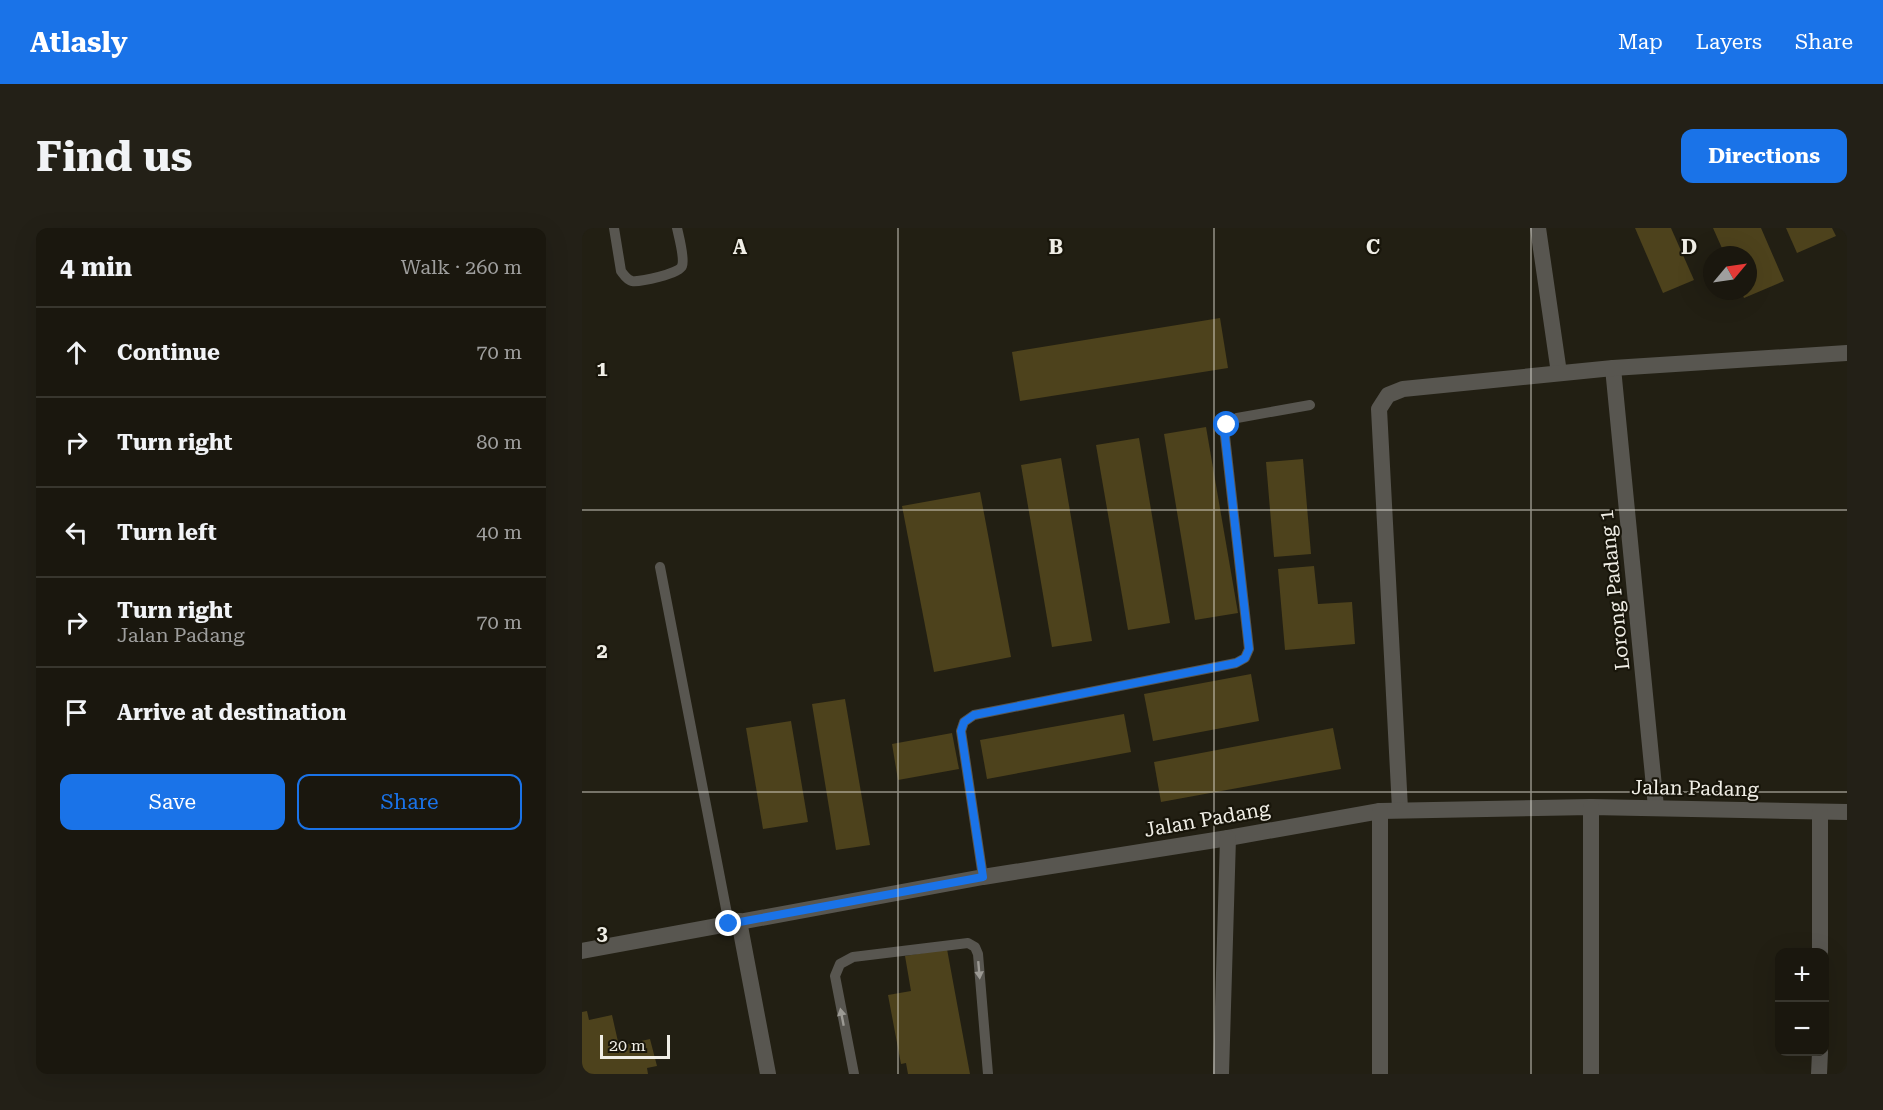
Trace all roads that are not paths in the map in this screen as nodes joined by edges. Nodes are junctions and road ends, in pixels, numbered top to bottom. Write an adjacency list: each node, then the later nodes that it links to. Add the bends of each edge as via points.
1 (614, 228): 2 (lane, via 621,271 631,281 680,270 683,265)
2 (677, 228)
3 (1538, 228): 6 (street)
4 (1847, 353): 5 (street)
5 (1613, 368): 6 (street); 10 (street, Lorong Padang 1)
6 (1559, 373): 11 (street, via 1403,389 1388,395 1379,409)
7 (1310, 405): 16 (lane, via 1237,418 1227,425 1225,436 1249,649 1245,658 1236,663 974,715 964,722 961,731)
8 (660, 567): 17 (lane)
9 (1591, 807): 10 (street, Jalan Padang); 11 (street, Jalan Padang); 26 (street)
10 (1656, 807): 13 (street, Jalan Padang)
11 (1400, 809): 12 (street, Jalan Padang)
12 (1380, 811): 15 (street, Jalan Padang); 25 (street)
13 (1820, 812): 14 (street, Jalan Padang); 18 (street)
14 (1847, 812)
15 (1228, 838): 16 (street, Jalan Padang); 24 (street)
16 (983, 877): 17 (street, Jalan Padang)
17 (734, 922): 19 (street, Jalan Padang); 21 (street)
18 (1820, 948)
19 (582, 951)
20 (1820, 1056): 27 (street)
21 (768, 1074)
22 (854, 1074): 23 (lane, one-way to 23, via 835,976 840,964 853,957 968,943 978,954)
23 (988, 1074)
24 (1221, 1074)
25 (1380, 1074)
26 (1591, 1074)
27 (1820, 1074)

